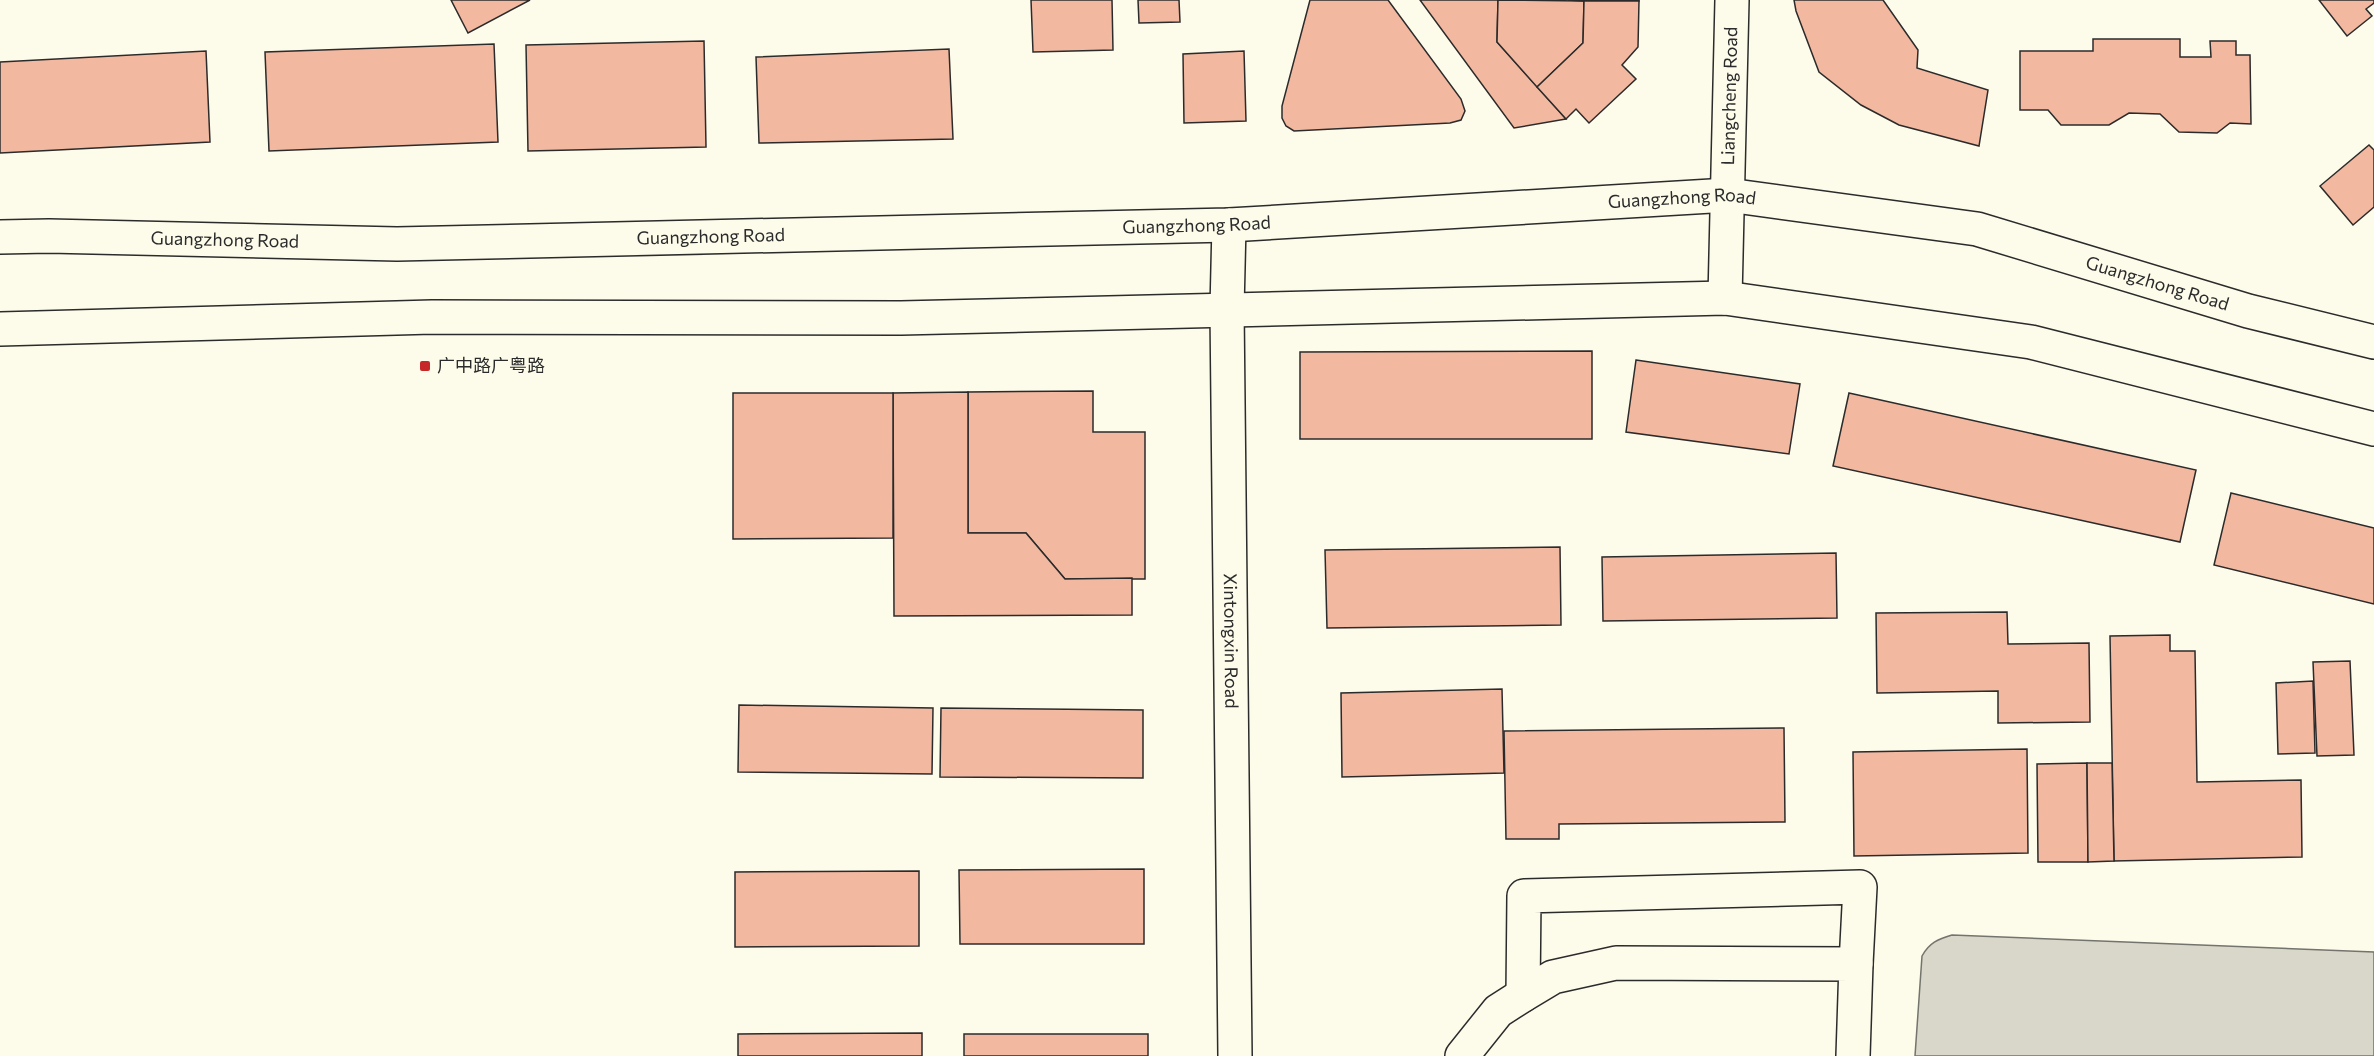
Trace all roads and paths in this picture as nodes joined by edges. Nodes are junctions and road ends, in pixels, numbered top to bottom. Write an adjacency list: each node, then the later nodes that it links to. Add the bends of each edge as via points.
1 (1732, 0): 2 (main road, Liangcheng Road)
2 (1728, 195): 3 (main road, Guangzhong Road); 5 (main road, Liangcheng Road); 8 (main road, Guangzhong Road, via 1977,229 2248,311)
3 (1229, 225): 4 (main road, Guangzhong Road, via 396,244); 6 (main road, Xintongxin Road)
4 (0, 237)
5 (1725, 298): 6 (main road); 9 (main road, via 2031,342)
6 (1227, 309): 7 (main road, via 901,318 432,317); 12 (main road, Xintongxin Road)
7 (0, 329)
8 (2374, 342)
9 (2374, 429)
10 (1856, 964): 11 (main road, via 1616,963 1553,977); 11 (main road, via 1860,888 1524,896); 14 (main road)
11 (1523, 995): 13 (main road, via 1498,1011)
12 (1235, 1056)
13 (1462, 1056)
14 (1853, 1056)

